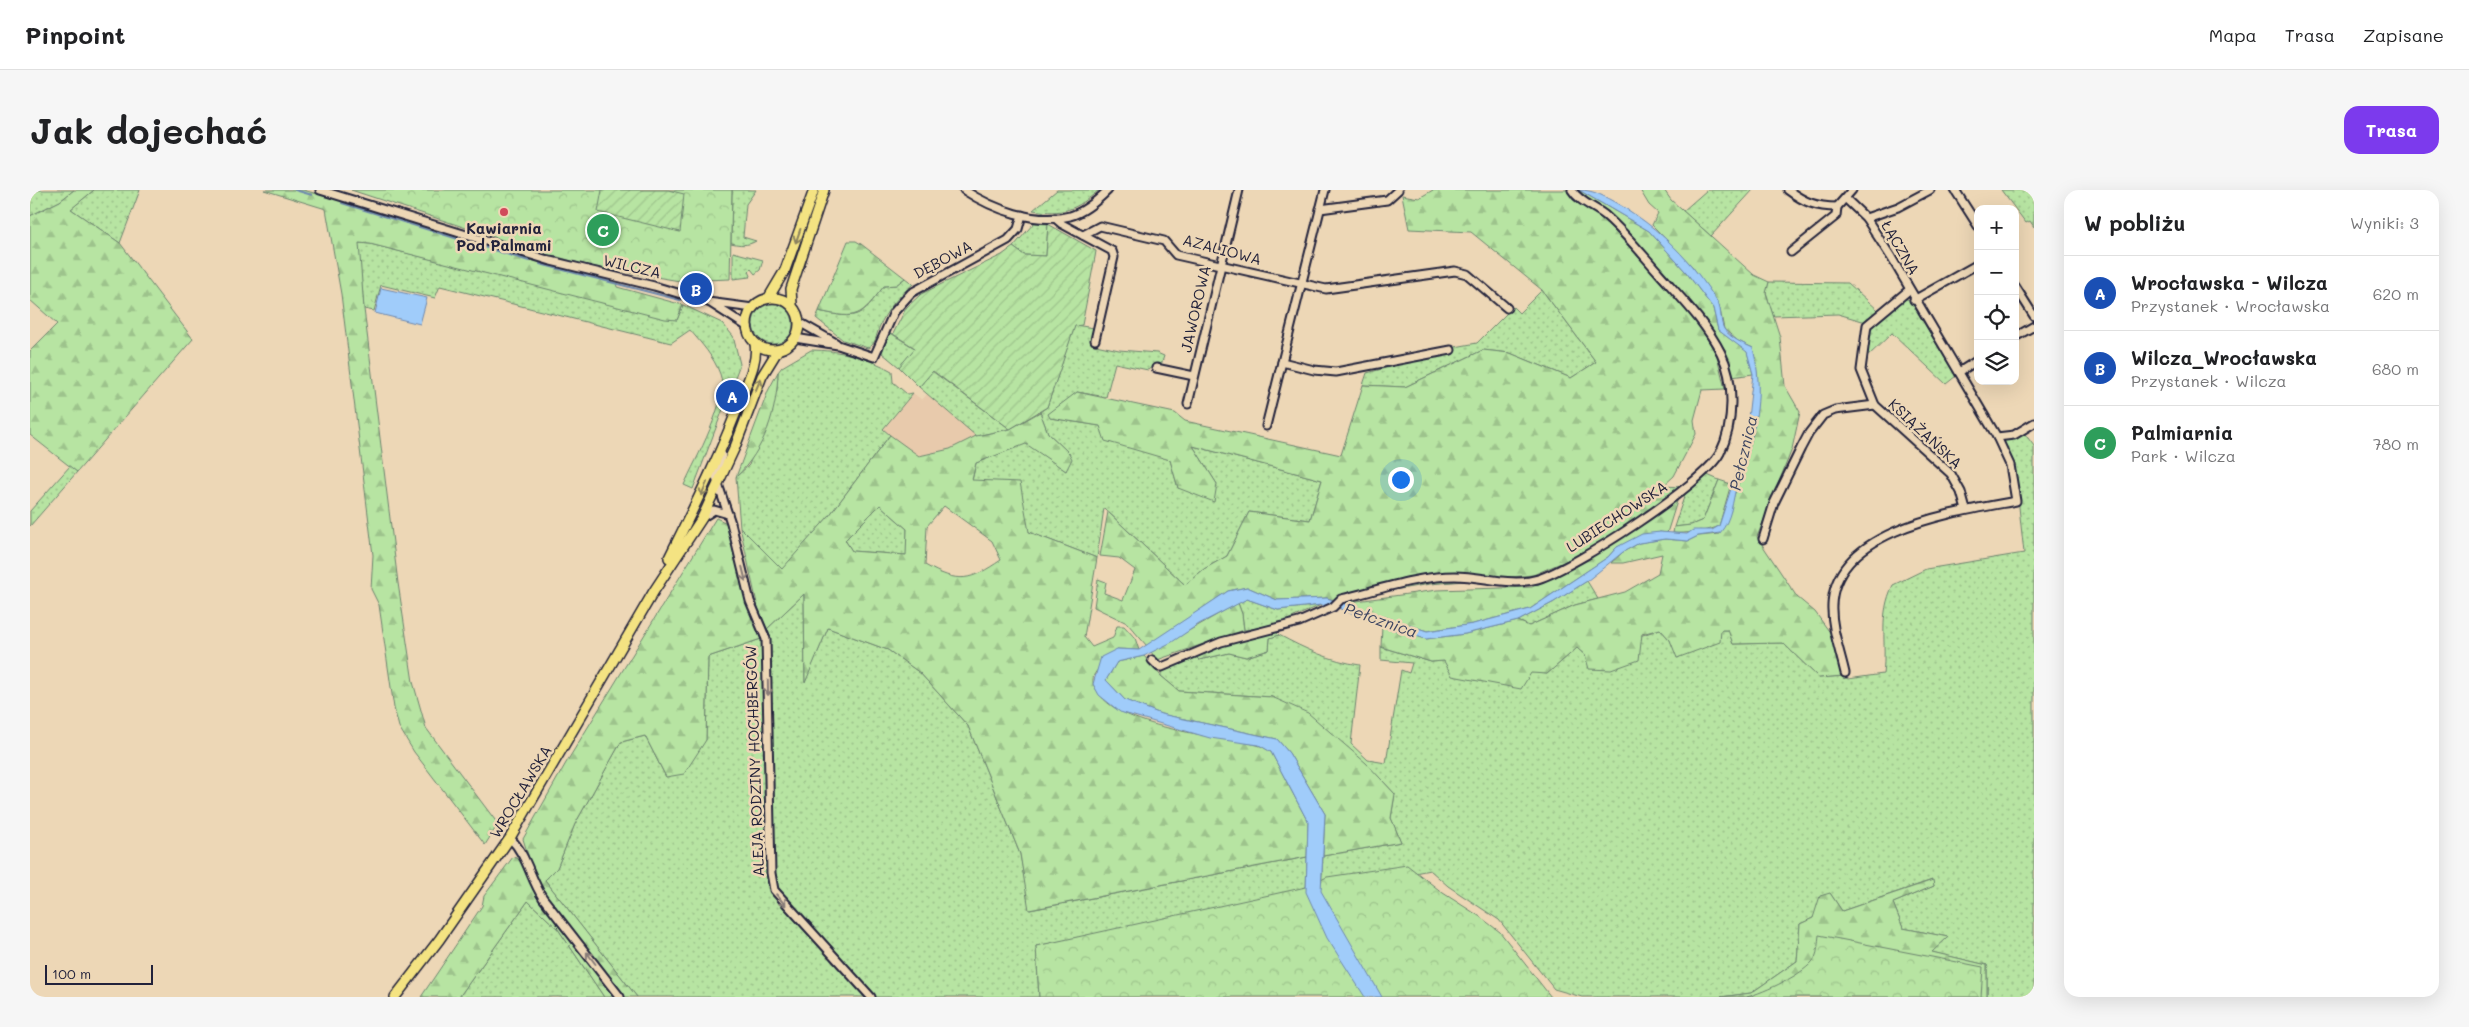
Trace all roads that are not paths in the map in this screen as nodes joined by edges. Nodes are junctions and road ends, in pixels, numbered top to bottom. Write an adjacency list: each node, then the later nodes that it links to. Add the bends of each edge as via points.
1 (320, 190): 30 (street, WILCZA, via 551,261)
2 (814, 190): 28 (main road, one-way to 28, via 785,270)
3 (824, 190): 31 (main road, via 791,289)
4 (964, 190): 17 (street, via 990,206)
5 (1108, 190): 18 (street, via 1071,216)
6 (1239, 190): 23 (street, JAWOROWA)
7 (1325, 190): 16 (street)
8 (1398, 190): 16 (street, via 1387,200)
9 (1572, 190): 62 (street, LUBIECHOWSKA, via 1606,215 1637,248 1697,316 1722,354 1729,380 1730,415 1720,454 1687,488 1588,556 1537,579 1501,582 1469,576 1432,578 1337,602 1299,622 1221,642 1162,667)
10 (1788, 190): 15 (street, via 1806,203)
11 (1852, 190): 14 (street)
12 (1930, 190): 19 (street, ŁĄCZNA, via 1898,208)
13 (1955, 190): 20 (street)
14 (1846, 199): 15 (street); 19 (street)
15 (1837, 207): 22 (street, via 1836,216)
16 (1320, 209): 25 (street)
17 (1022, 215): 18 (street); 42 (street, DĘBOWA, via 1018,229 1008,240 910,293 894,312 874,357)
18 (1055, 218): 21 (street)
19 (1866, 218): 26 (street, ŁĄCZNA)
20 (1974, 220)
21 (1083, 234): 23 (street, AZALIOWA, via 1100,226 1164,241 1176,255); 40 (street, via 1112,251 1114,257)
22 (1791, 252)
23 (1220, 265): 25 (street, AZALIOWA); 49 (street, JAWOROWA)
24 (1974, 266): 29 (street, ŁĄCZNA)
25 (1300, 285): 33 (street, AZALIOWA, via 1326,289 1455,271 1467,274); 45 (street)
26 (1908, 290): 29 (street, ŁĄCZNA); 51 (street, KSIĄŻAŃSKA, via 1867,325 1862,370)
27 (2019, 292): 34 (street)
28 (769, 297): 31 (main road, via 783,298); 32 (main road)
29 (1914, 300): 48 (street, ŁĄCZNA)
30 (708, 302): 32 (street, WILCZA); 37 (street, WILCZA)
31 (792, 304): 35 (main road)
32 (753, 308): 37 (main road)
33 (1507, 308)
34 (2034, 316)
35 (799, 322): 39 (main road); 42 (street, DĘBOWA)
36 (2034, 326): 38 (street)
37 (748, 327): 41 (main road)
38 (2019, 335)
39 (795, 338): 42 (street, DĘBOWA); 43 (main road)
40 (1095, 340)
41 (754, 344): 43 (main road, via 766,350); 55 (main road, WROCŁAWSKA, via 752,370)
42 (838, 345)
43 (778, 350): 56 (main road, WROCŁAWSKA, one-way to 43, via 762,376)
44 (1451, 350): 45 (street, via 1336,372)
45 (1282, 362): 53 (street)
46 (1974, 363): 48 (street)
47 (1156, 368): 49 (street, JAWOROWA)
48 (1960, 372): 54 (street, ŁĄCZNA)
49 (1194, 376): 50 (street, JAWOROWA)
50 (1188, 404)
51 (1875, 405): 57 (street, KSIĄŻAŃSKA, via 1951,474); 60 (street, KSIĄŻAŃSKA, via 1835,410 1823,415 1809,432 1774,503)
52 (2034, 423): 54 (street, via 2014,435)
53 (1266, 426)
54 (1996, 437): 57 (street, ŁĄCZNA, via 2010,465 2016,501)
55 (724, 444): 56 (street, via 717,472); 61 (main road, WROCŁAWSKA, one-way to 61)
56 (718, 484): 58 (street, ALEJA RODZINY HOCHBERGÓW); 59 (main road, WROCŁAWSKA)
57 (1966, 510): 63 (street, via 1901,528 1882,537 1864,549 1839,575 1832,607)
58 (728, 514): 59 (street, via 714,510); 67 (street, ALEJA RODZINY HOCHBERGÓW, one-way to 67, via 750,601 766,639 774,890)
59 (702, 518): 61 (main road, WROCŁAWSKA)
60 (1763, 539)
61 (654, 591): 64 (main road, WROCŁAWSKA)
62 (1152, 660)
63 (1845, 672)
64 (510, 838): 65 (main road, WROCŁAWSKA); 66 (street, one-way to 64, via 543,898 523,853)
65 (395, 997)
66 (620, 997)
67 (871, 997)

